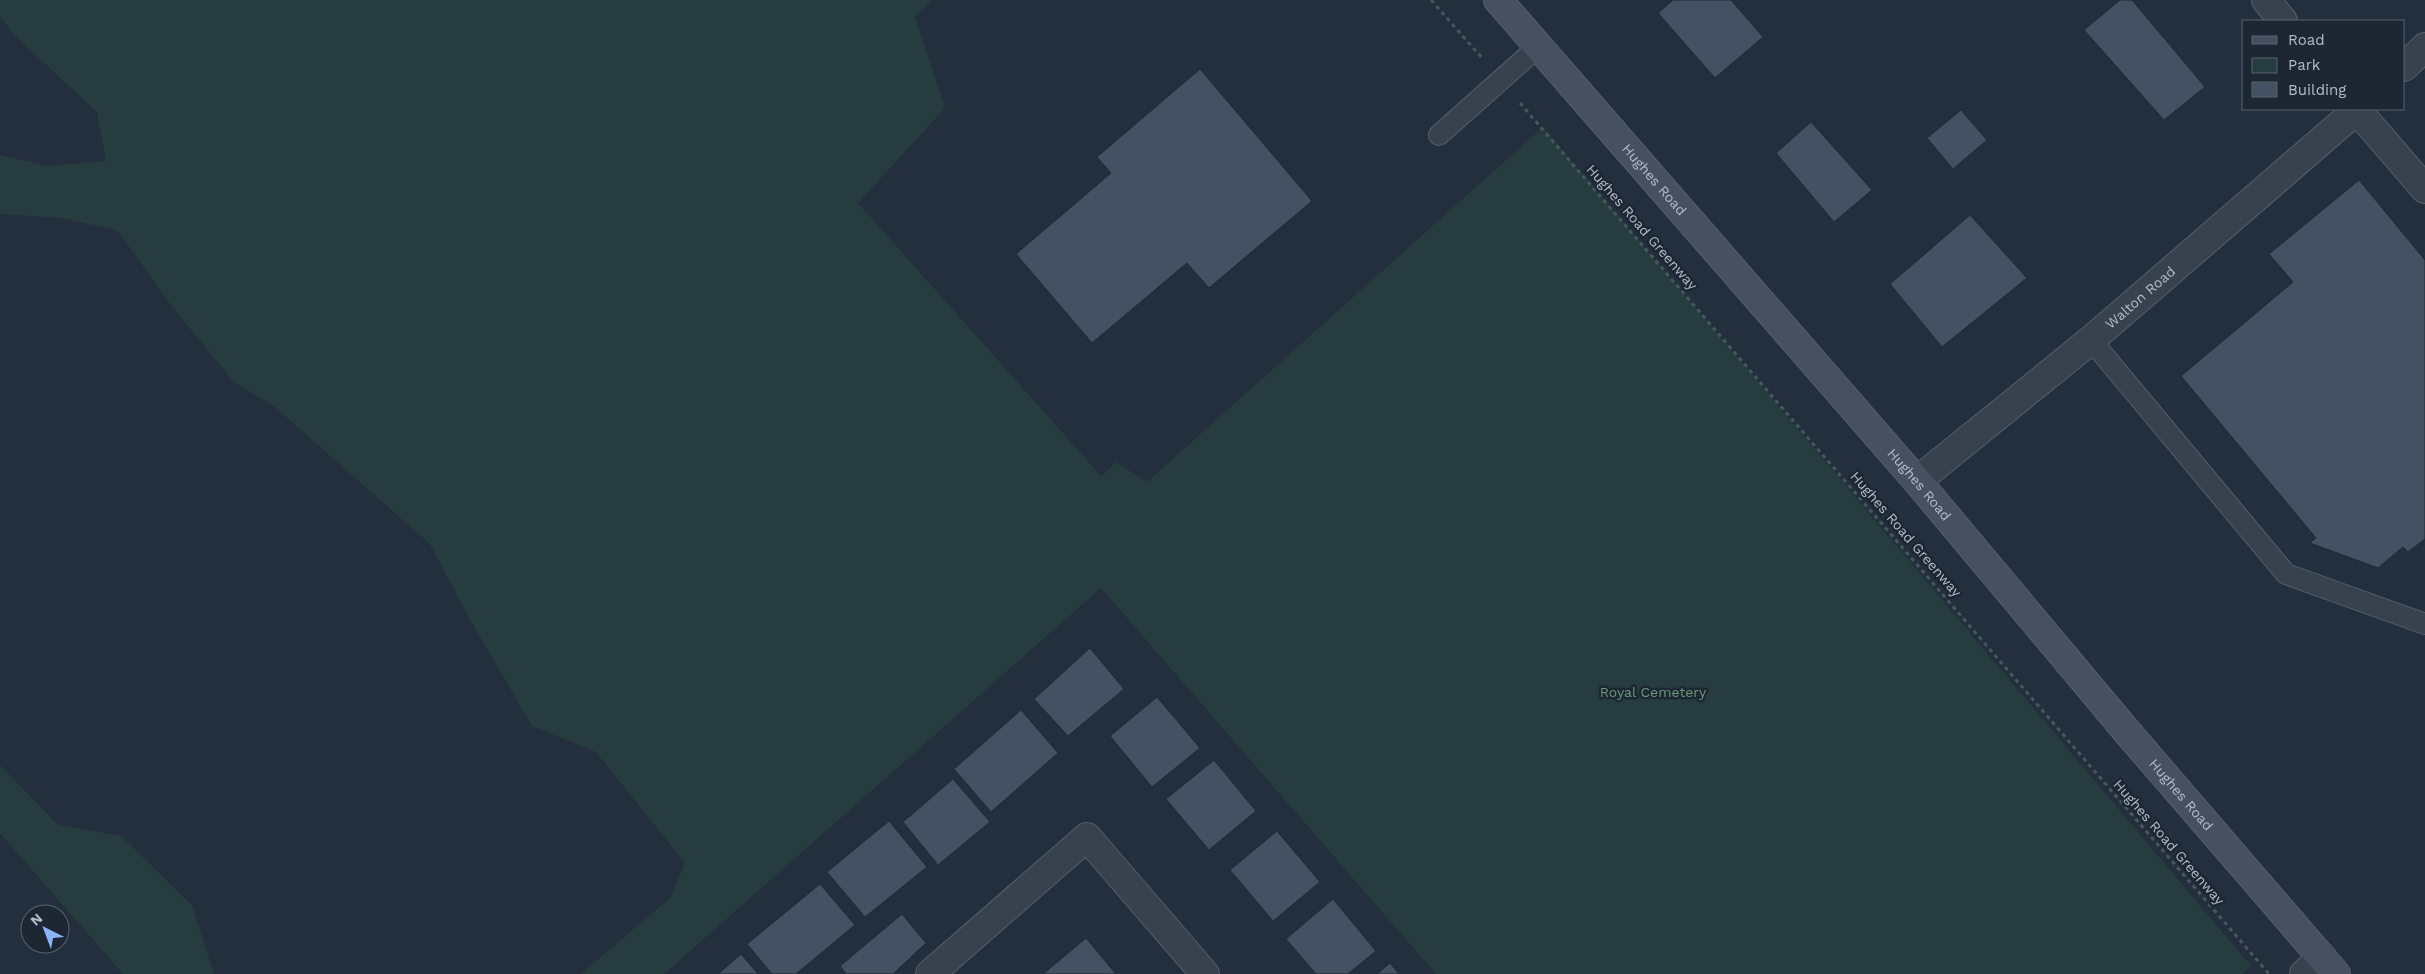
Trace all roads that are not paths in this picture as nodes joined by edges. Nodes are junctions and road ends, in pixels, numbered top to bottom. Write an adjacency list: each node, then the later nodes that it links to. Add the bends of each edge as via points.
1 (1498, 0): 4 (main road, Hughes Road)
2 (2266, 0): 3 (street)
3 (2282, 20)
4 (1539, 46): 9 (lane); 12 (main road, Hughes Road)
5 (2425, 47): 6 (street)
6 (2405, 66)
7 (2355, 110): 11 (street, Walton Road)
8 (2357, 110): 10 (street)
9 (1439, 135)
10 (2425, 189)
11 (2091, 340): 12 (street, Walton Road); 13 (lane, via 2286,574)
12 (1917, 481): 14 (main road, Hughes Road)
13 (2425, 624)
14 (2320, 968)
15 (930, 974): 16 (street, via 1087,836)
16 (1205, 974)

